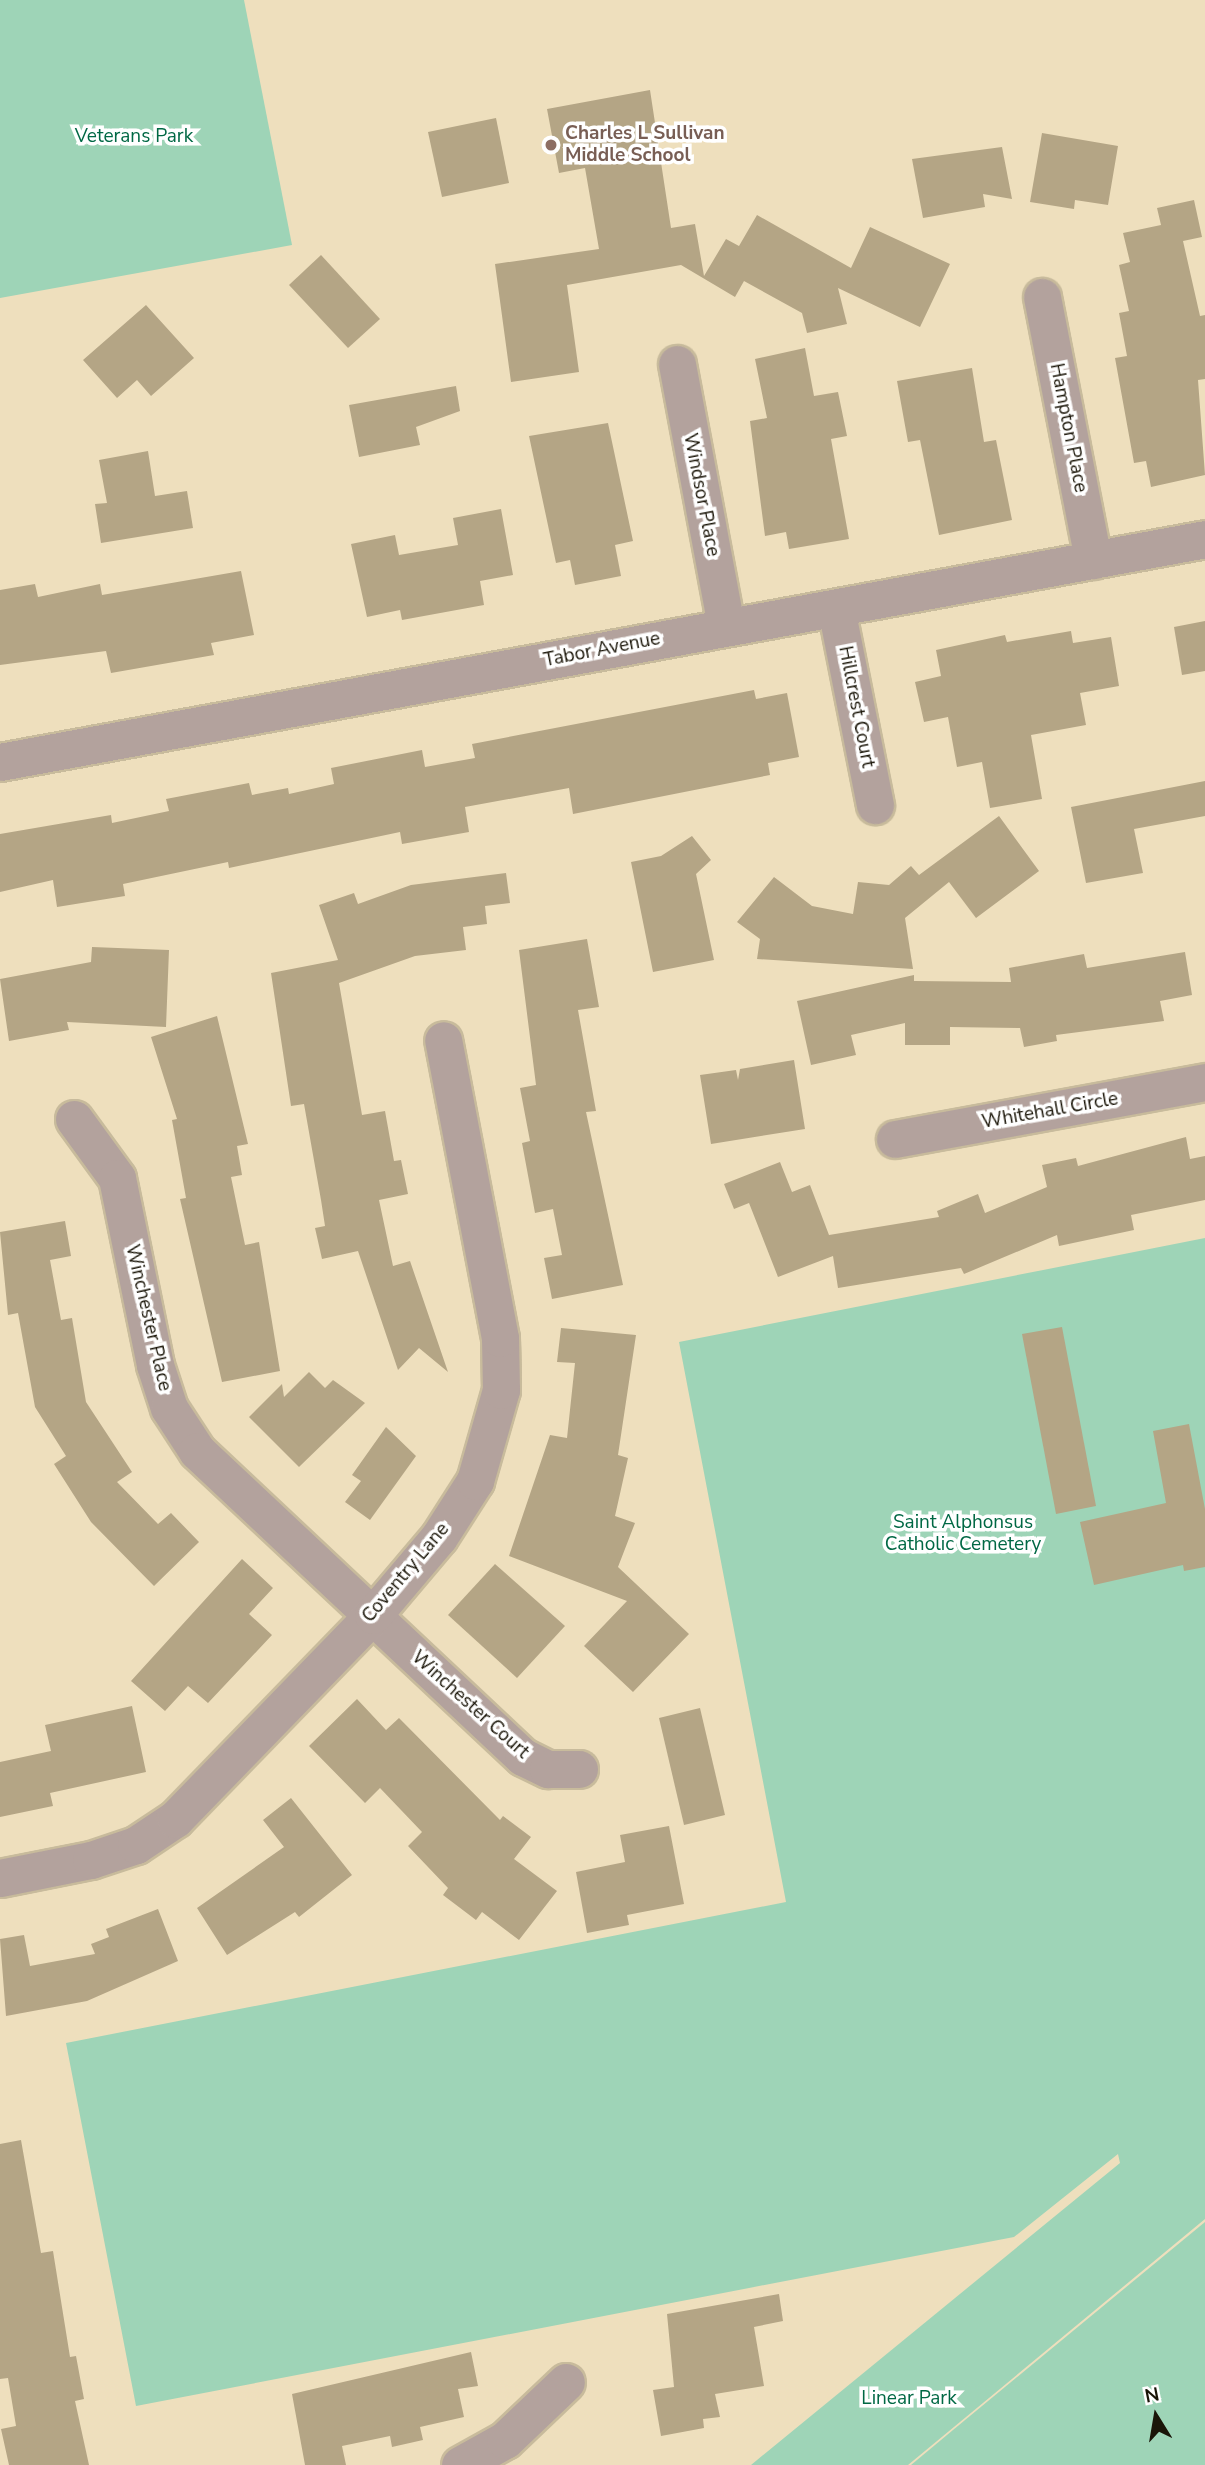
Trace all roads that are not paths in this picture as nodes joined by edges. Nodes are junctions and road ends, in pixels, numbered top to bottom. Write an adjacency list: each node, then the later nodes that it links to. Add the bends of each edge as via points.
1 (1042, 297): 4 (street, Hampton Place)
2 (677, 364): 6 (street, Windsor Place)
3 (1205, 539): 4 (street, Tabor Avenue)
4 (1093, 560): 5 (street, Tabor Avenue)
5 (836, 608): 6 (street, Tabor Avenue); 8 (street, Hillcrest Court)
6 (726, 626): 7 (street, Tabor Avenue)
7 (0, 762)
8 (875, 806)
9 (443, 1040): 13 (street, Coventry Lane, via 500,1338 500,1391 475,1481 439,1537)
10 (1205, 1082): 12 (street, Whitehall Circle)
11 (74, 1119): 13 (street, Winchester Place, via 117,1178 169,1408 197,1451)
12 (895, 1139)
13 (373, 1615): 14 (street, Winchester Court, via 523,1757 548,1769); 15 (street, Coventry Lane, via 175,1819 136,1845 91,1860)
14 (579, 1769)
15 (0, 1878)
16 (566, 2382): 17 (street, via 505,2440)
17 (460, 2465)

